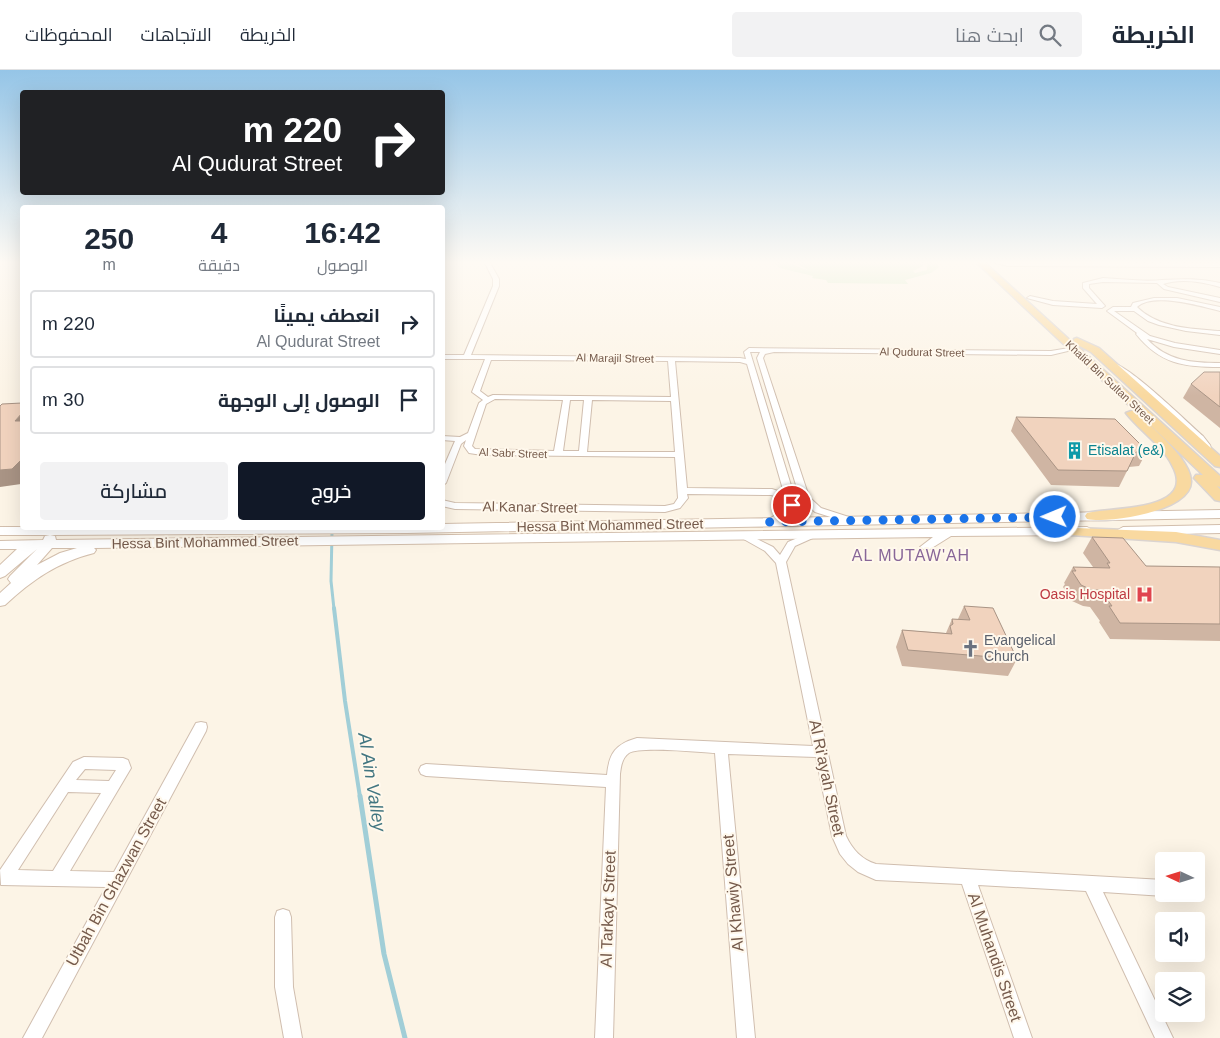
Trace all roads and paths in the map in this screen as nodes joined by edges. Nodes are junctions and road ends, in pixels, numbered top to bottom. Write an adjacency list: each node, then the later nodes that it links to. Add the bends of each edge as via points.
1 (488, 306): 20 (street)
2 (1028, 306): 11 (main road, Khalid Bin Sultan Street)
3 (1037, 306): 15 (main road, Khalid Bin Sultan Street)
4 (1054, 306): 9 (street)
5 (1058, 306): 7 (street)
6 (1070, 306): 7 (street)
7 (1074, 307): 8 (street)
8 (1106, 308): 10 (street); 12 (street)
9 (1044, 309)
10 (1135, 309): 13 (street, via 1148,318)
11 (1048, 324): 15 (main road); 40 (main road, Khalid Bin Sultan Street)
12 (1136, 330): 14 (street); 16 (street)
13 (1220, 333)
14 (1161, 342): 16 (street); 17 (street)
15 (1073, 345): 18 (street, Al Qudurat Street, via 1056,353 774,350); 28 (main road); 35 (main road, via 1092,348); 38 (main road, Khalid Bin Sultan Street)
16 (1148, 345): 23 (street, via 1161,356 1177,362)
17 (1220, 352)
18 (755, 356): 22 (street, Al Marajil Street, via 740,360); 36 (street); 37 (street)
19 (445, 357): 20 (street, Al Marajil Street)
20 (467, 357): 21 (street, Al Marajil Street)
21 (489, 357): 22 (street, Al Marajil Street); 26 (street, via 476,392)
22 (671, 359): 27 (street)
23 (1220, 365)
24 (567, 398): 25 (street); 26 (street); 32 (street)
25 (588, 398): 27 (street); 33 (street)
26 (487, 399): 29 (street, Al Sabr Street)
27 (674, 399): 34 (street)
28 (1127, 406): 45 (main road); 48 (main road, via 1178,464 1184,486 1175,499 1163,506)
29 (471, 435): 31 (street); 32 (street, Al Sabr Street, via 468,448 478,453)
30 (445, 438): 31 (street)
31 (461, 439): 39 (street)
32 (558, 454): 33 (street, Al Sabr Street)
33 (583, 454): 34 (street, Al Sabr Street)
34 (680, 455): 42 (street)
35 (1220, 463)
36 (781, 469): 37 (street); 41 (street)
37 (796, 469): 49 (street, via 810,505 822,513)
38 (1220, 472)
39 (445, 476)
40 (1220, 483)
41 (786, 486): 43 (street); 44 (street)
42 (683, 491): 43 (street); 46 (street, Al Kanar Street, via 680,504 665,509)
43 (772, 492): 44 (street)
44 (789, 497): 50 (street, via 790,511)
45 (1220, 497)
46 (445, 504)
47 (1220, 514): 48 (main road, Hessa Bint Mohammed Street)
48 (1092, 516): 49 (main road, Hessa Bint Mohammed Street)
49 (850, 520): 50 (main road, Hessa Bint Mohammed Street)
50 (768, 522): 56 (main road, Hessa Bint Mohammed Street)
51 (1220, 529): 53 (main road, Hessa Bint Mohammed Street)
52 (0, 531): 55 (main road, Hessa Bint Mohammed Street)
53 (1076, 532): 54 (main road, Hessa Bint Mohammed Street); 62 (main road, via 1188,538)
54 (947, 533): 57 (main road, Hessa Bint Mohammed Street); 63 (main road)
55 (48, 534): 56 (main road, Hessa Bint Mohammed Street, via 237,530); 59 (main road, Hessa Bint Mohammed Street); 61 (main road); 66 (main road)
56 (405, 534): 58 (main road, Hessa Bint Mohammed Street); 59 (main road, Hessa Bint Mohammed Street)
57 (814, 534): 58 (main road, Hessa Bint Mohammed Street); 64 (street, via 791,544)
58 (743, 535): 64 (street, via 769,549)
59 (162, 542): 67 (main road, via 74,553 26,579)
60 (0, 545): 61 (main road)
61 (29, 545): 65 (main road)
62 (1220, 545)
63 (927, 546)
64 (781, 562): 70 (street, Al Ri'ayah Street)
65 (0, 573)
66 (0, 596)
67 (0, 601)
68 (201, 727): 78 (street, Utbah Bin Ghazwan Street)
69 (720, 748): 70 (street, Al Tarkayt Street); 72 (street, Al Tarkayt Street, via 631,745 616,758); 85 (street, Al Khawiy Street)
70 (822, 752): 75 (street, Al Ri'ayah Street, via 842,844 852,859 876,872)
71 (426, 770): 72 (street)
72 (613, 781): 84 (street, Al Tarkayt Street)
73 (65, 786): 74 (street); 74 (street, via 82,764 123,764 124,768); 76 (street)
74 (112, 787): 77 (street)
75 (967, 876): 79 (street, Al Ri'ayah Street); 86 (street, Al Muhandis Street)
76 (2, 877): 77 (street)
77 (57, 878): 78 (street)
78 (117, 880): 82 (street, Utbah Bin Ghazwan Street)
79 (1091, 884): 80 (street, Al Ri'ayah Street); 87 (street)
80 (1155, 888)
81 (283, 917): 83 (street, via 284,988)
82 (32, 1038)
83 (293, 1038)
84 (604, 1038)
85 (746, 1038)
86 (1023, 1038)
87 (1164, 1038)

